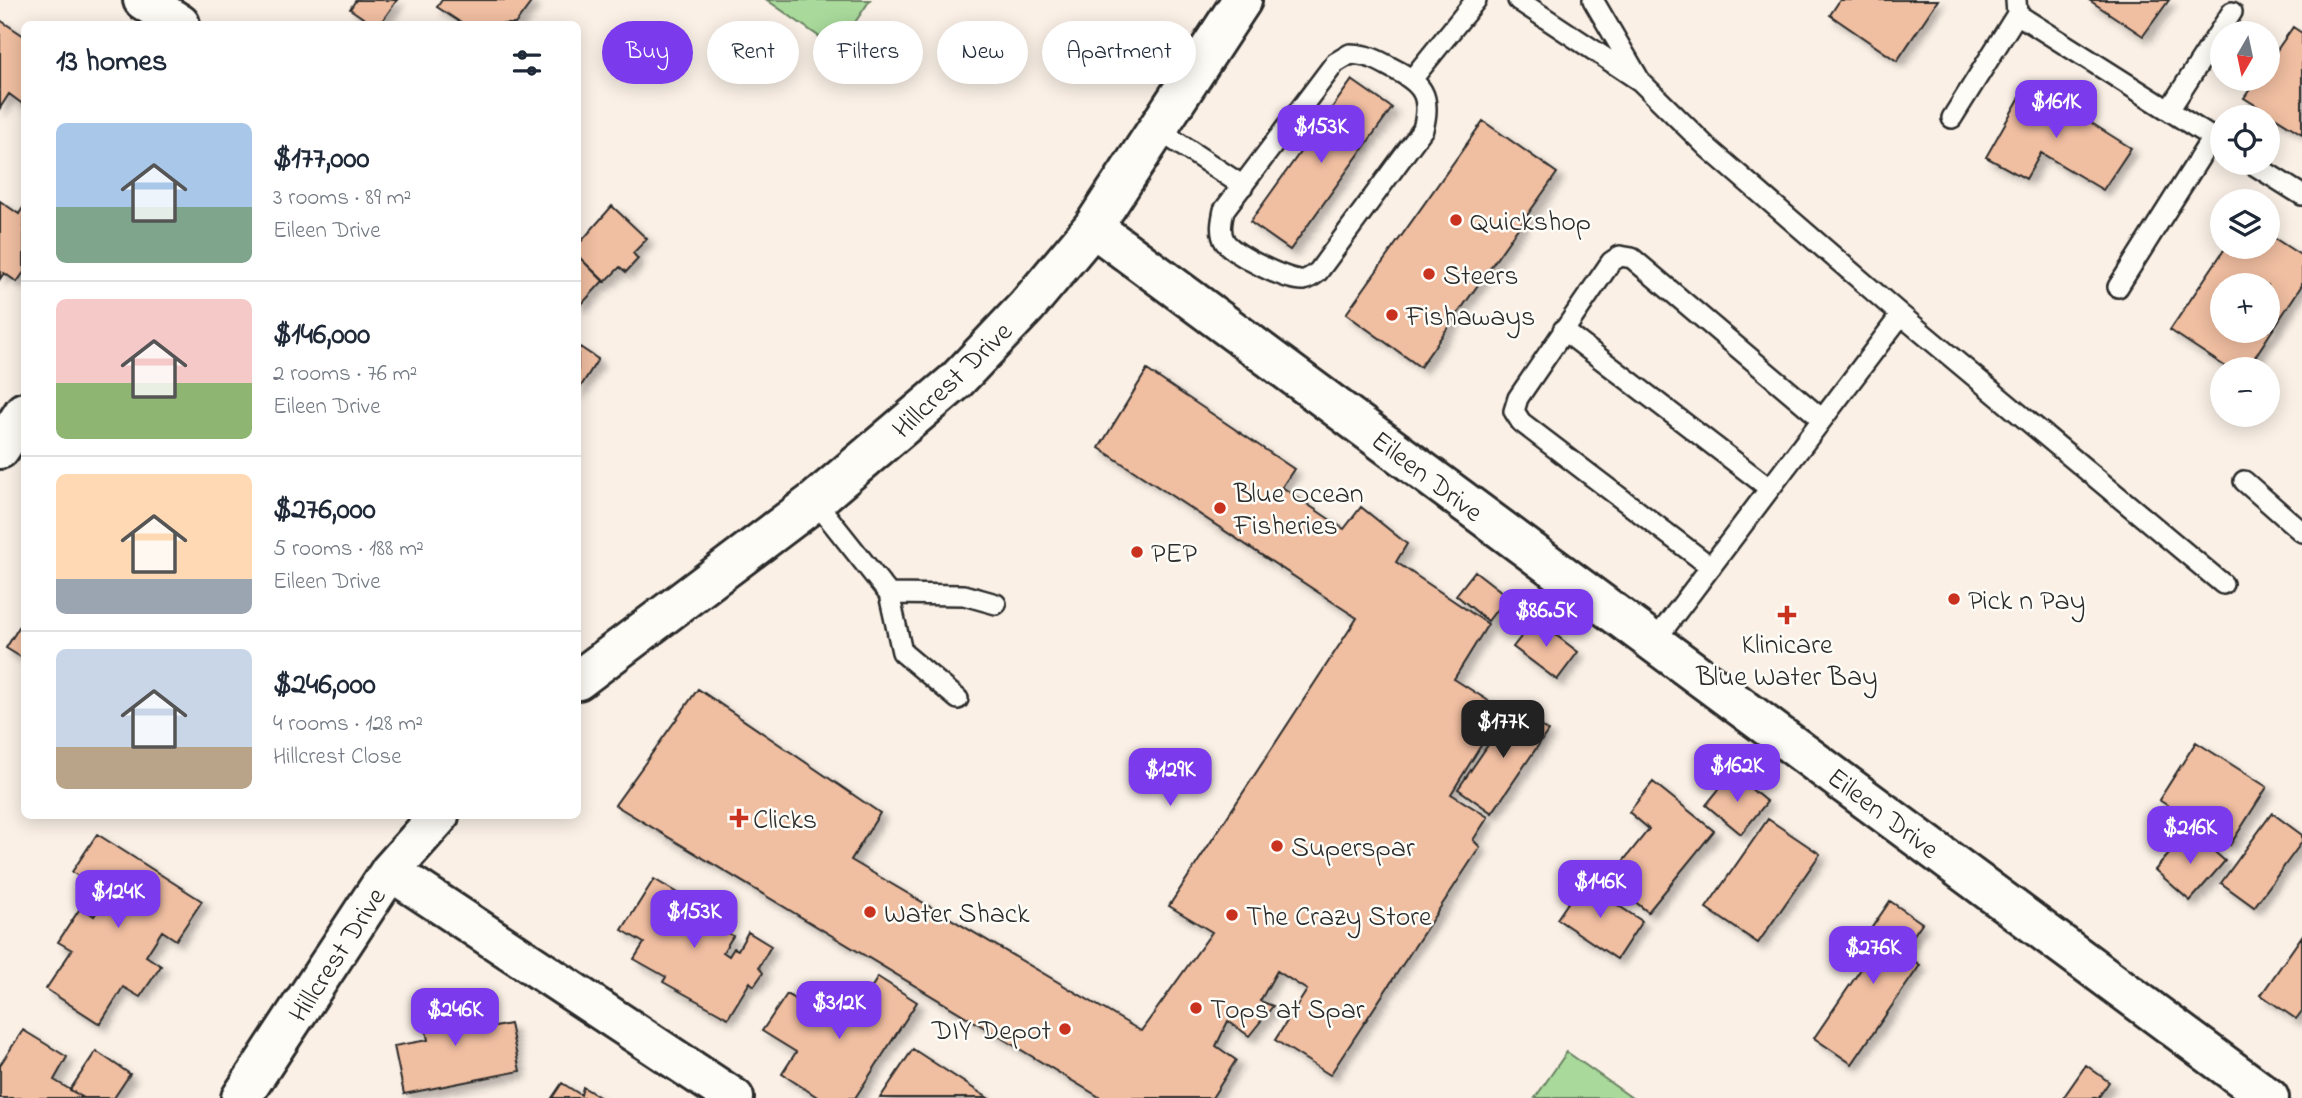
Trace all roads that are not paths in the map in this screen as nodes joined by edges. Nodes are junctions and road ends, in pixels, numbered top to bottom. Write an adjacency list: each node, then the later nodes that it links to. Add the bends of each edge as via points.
1 (143, 0): 8 (street)
2 (1242, 0): 13 (street, Hillcrest Drive)
3 (1476, 0): 9 (lane)
4 (1518, 0): 10 (lane)
5 (1593, 0): 10 (lane)
6 (2017, 7): 11 (lane); 12 (lane)
7 (2232, 12): 11 (lane)
8 (175, 21)
9 (1413, 78): 17 (lane, via 1367,55 1350,54 1335,63); 17 (lane, via 1428,111 1423,129 1318,272 1306,280 1290,279 1225,241 1224,209)
10 (1640, 81): 21 (lane, via 1707,148)
11 (2169, 110): 14 (lane)
12 (1952, 118)
13 (1157, 129): 17 (lane); 19 (street, Hillcrest Drive)
14 (2210, 136)
15 (2210, 151): 20 (lane)
16 (2270, 175): 18 (lane)
17 (1243, 186)
18 (2302, 195)
19 (1093, 226): 28 (street, Hillcrest Drive, via 1027,306 956,381); 34 (street, Eileen Drive)
20 (2118, 287)
21 (1901, 315): 24 (lane); 31 (lane)
22 (1563, 330): 24 (lane, via 1611,262 1620,256 1632,258); 27 (lane); 30 (lane, via 1514,411 1521,422)
23 (21, 417): 25 (street)
24 (1822, 419): 27 (lane)
25 (0, 449)
26 (2244, 481): 29 (lane)
27 (1769, 488): 30 (lane)
28 (816, 501): 32 (lane); 35 (street, Hillcrest Drive)
29 (2302, 532)
30 (1712, 567): 34 (lane)
31 (2223, 584)
32 (889, 594): 33 (lane, via 964,595); 36 (lane, via 902,652)
33 (996, 604)
34 (1654, 642): 41 (street, Eileen Drive)
35 (581, 678)
36 (958, 699)
37 (436, 819): 38 (street, Hillcrest Drive)
38 (390, 871): 39 (street, Hillcrest Drive); 40 (street)
39 (241, 1098)
40 (734, 1098)
41 (2269, 1098)

